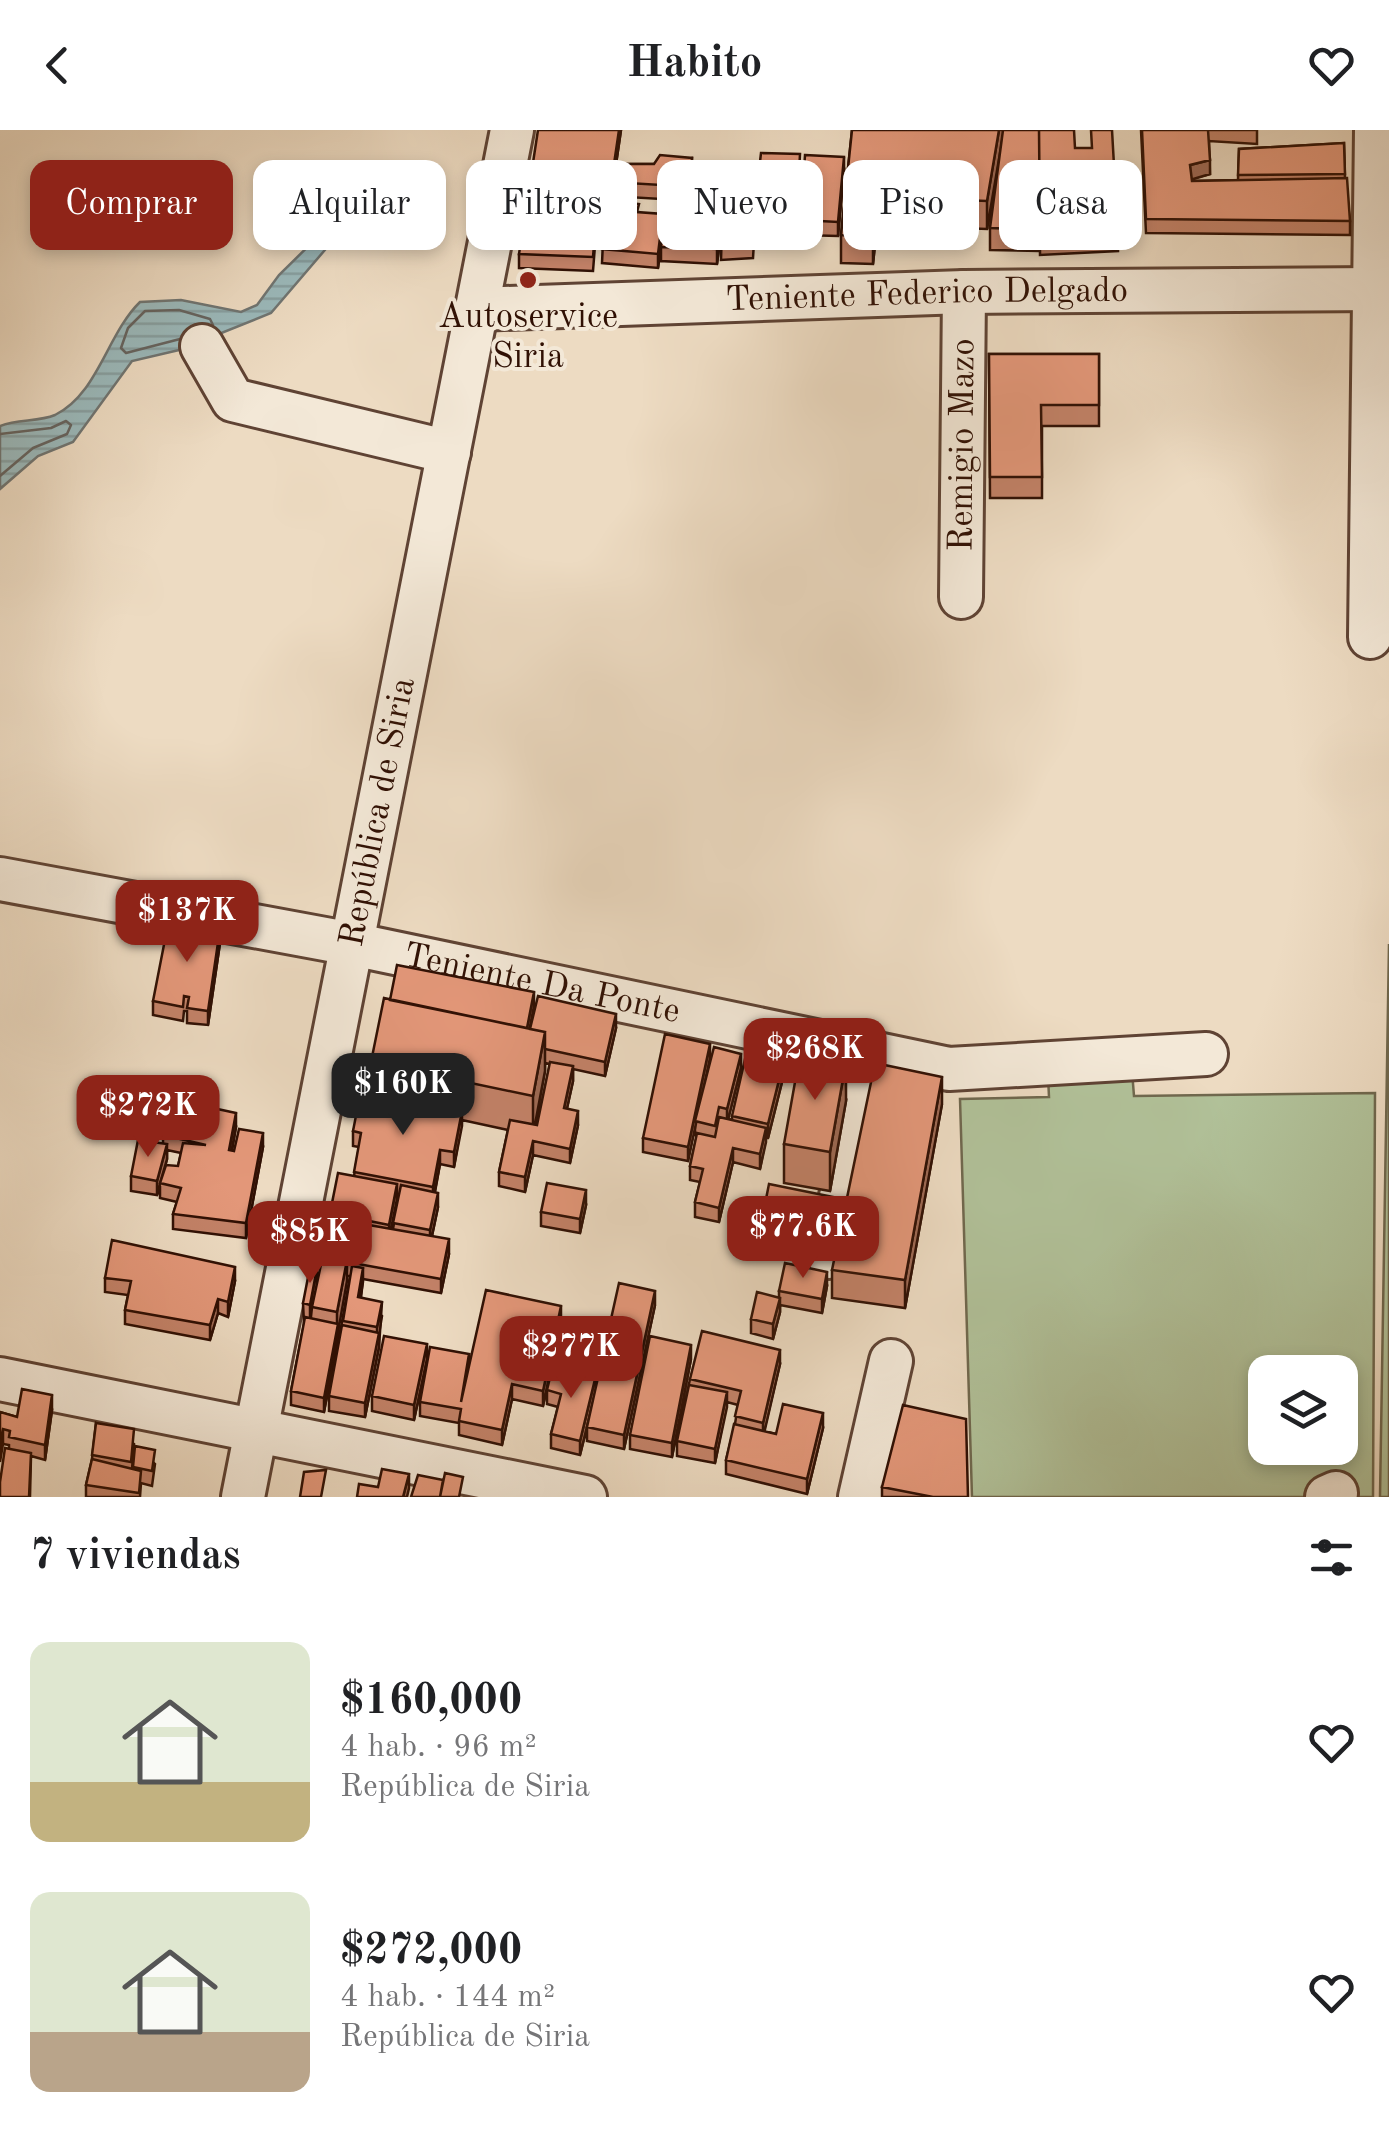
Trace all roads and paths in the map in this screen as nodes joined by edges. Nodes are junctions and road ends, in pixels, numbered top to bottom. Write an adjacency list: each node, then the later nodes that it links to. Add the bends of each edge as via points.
1 (512, 130): 5 (street, República de Siria)
2 (1376, 130): 3 (street)
3 (1378, 289): 4 (street, Teniente Federico Delgado); 9 (street)
4 (964, 292): 5 (street, Teniente Federico Delgado); 8 (street, Remigio Mazo)
5 (477, 309): 7 (street, República de Siria)
6 (202, 346): 7 (street, via 233,400)
7 (449, 452): 11 (street, República de Siria)
8 (962, 597)
9 (1370, 637)
10 (0, 879): 11 (street, Teniente Da Ponte)
11 (352, 944): 12 (street, Teniente Da Ponte); 17 (street, República de Siria)
12 (870, 1050): 13 (street, Teniente Da Ponte, via 969,1071); 14 (street)
13 (1206, 1054)
14 (830, 1258)
15 (891, 1361): 20 (street)
16 (0, 1379): 17 (street)
17 (256, 1429): 18 (street, República de Siria); 19 (street)
18 (243, 1497)
19 (585, 1497)
20 (860, 1497)

